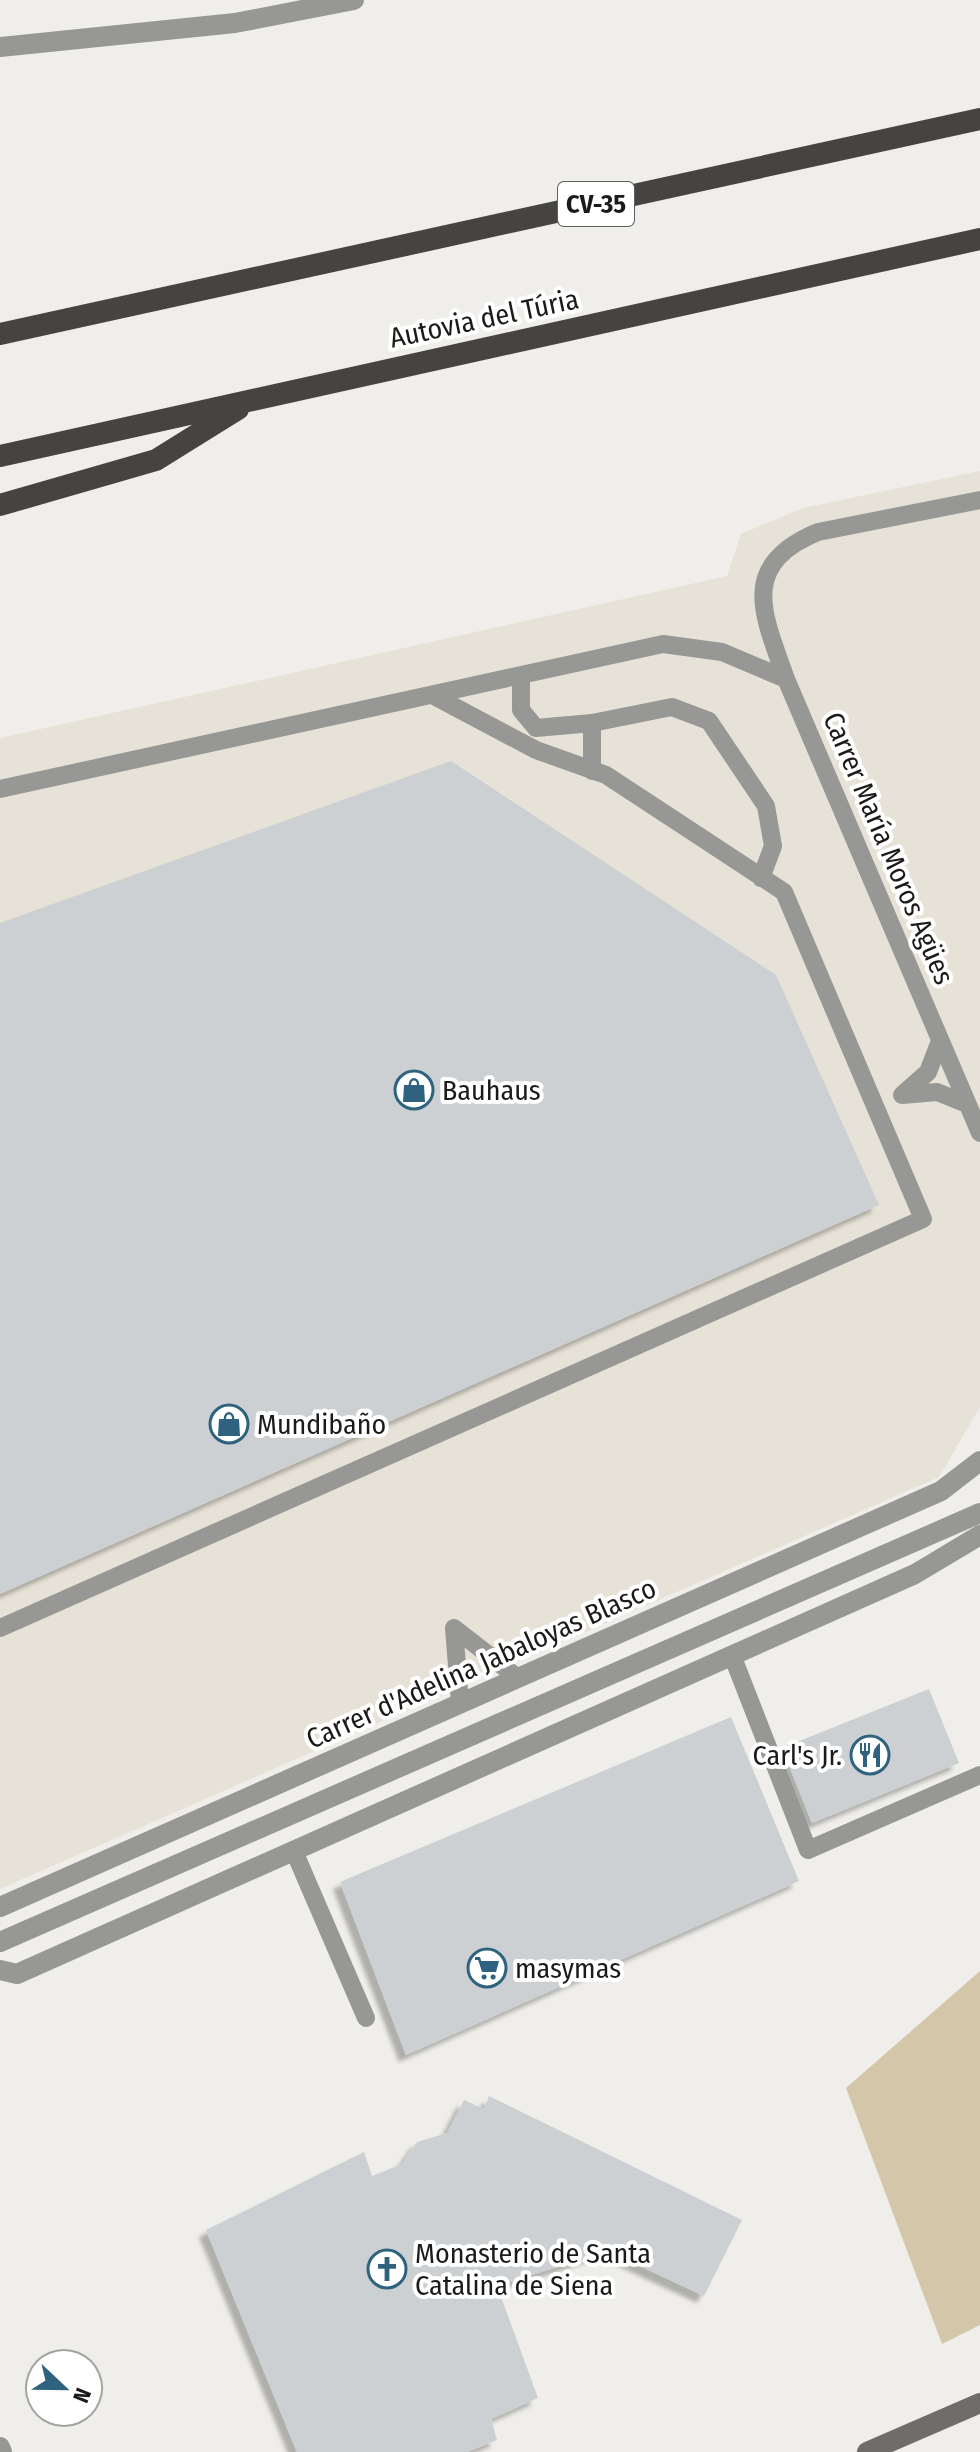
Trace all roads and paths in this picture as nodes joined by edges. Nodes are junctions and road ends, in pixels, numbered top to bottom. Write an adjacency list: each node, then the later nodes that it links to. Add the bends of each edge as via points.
1 (354, 0): 2 (street, via 235,23)
2 (0, 47)
3 (980, 119): 5 (highway, CV-35)
4 (980, 239): 6 (highway, Autovia del Túria)
5 (0, 334)
6 (251, 401): 7 (highway, Autovia del Túria); 9 (highway, via 156,460)
7 (0, 456)
8 (980, 500): 11 (lane, Carrer María Moros Agües, via 818,532 795,542 775,560 761,609)
9 (0, 505)
10 (521, 675): 11 (lane, via 663,644 722,652); 12 (lane); 13 (lane, via 521,710 536,728)
11 (786, 679): 17 (lane, Carrer María Moros Agües)
12 (436, 697): 14 (lane, via 536,750); 15 (lane)
13 (592, 723): 14 (lane); 16 (lane, via 672,707 709,721 766,806 773,846)
14 (592, 771): 16 (lane, via 606,775)
15 (0, 789)
16 (761, 878): 20 (lane, via 784,892)
17 (940, 1041): 18 (lane, via 928,1072); 19 (lane, Carrer María Moros Agües)
18 (902, 1095): 19 (lane, via 937,1092); 20 (lane)
19 (967, 1104): 21 (lane, Carrer María Moros Agües)
20 (876, 1108): 25 (lane, via 923,1219)
21 (980, 1133)
22 (980, 1461): 27 (street, Carrer d'Adelina Jabaloyas Blasco, via 941,1491)
23 (980, 1513): 32 (street)
24 (980, 1535): 26 (street, via 915,1574)
25 (0, 1628)
26 (732, 1655): 29 (lane, via 808,1850); 30 (street)
27 (518, 1678): 28 (street, Carrer d'Adelina Jabaloyas Blasco); 28 (lane, via 454,1628)
28 (460, 1703): 31 (street, Carrer d'Adelina Jabaloyas Blasco)
29 (980, 1775)
30 (294, 1851): 33 (street, via 17,1974); 34 (lane)
31 (0, 1907)
32 (0, 1942)
33 (0, 1970)
34 (366, 2018)
35 (980, 2403): 36 (main road)
36 (867, 2452)

